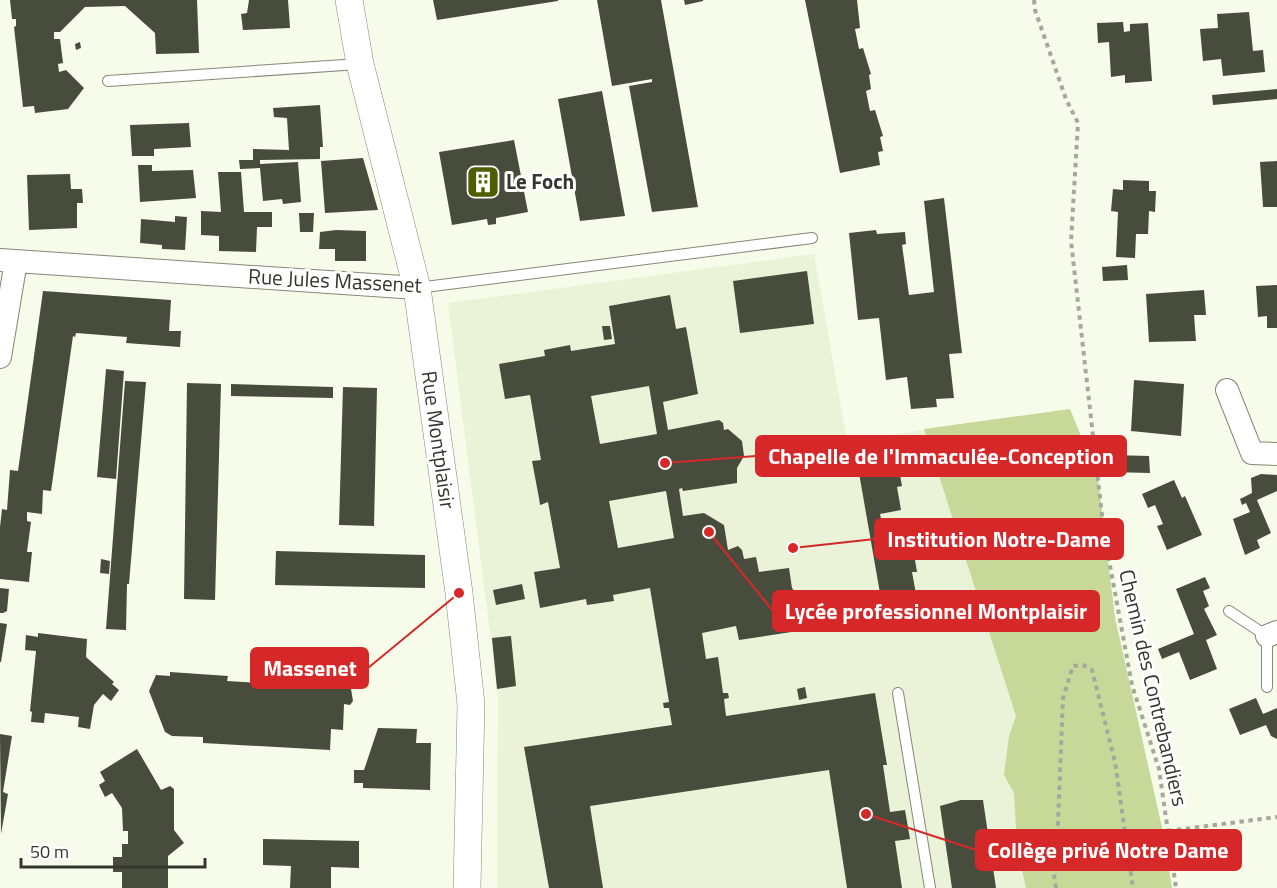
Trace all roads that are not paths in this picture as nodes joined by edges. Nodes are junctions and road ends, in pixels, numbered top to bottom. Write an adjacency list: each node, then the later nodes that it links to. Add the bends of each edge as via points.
1 (349, 0): 2 (street, Rue Montplaisir)
2 (360, 64): 3 (lane); 6 (street, Rue Montplaisir)
3 (108, 81)
4 (812, 238): 6 (lane, Rue Jules Massenet)
5 (8, 260): 6 (street, Rue Jules Massenet); 7 (street)
6 (417, 288): 14 (street, Rue Montplaisir, via 471,704)
7 (0, 357)
8 (1227, 390): 9 (street, via 1252,453)
9 (1277, 454)
10 (1229, 610): 11 (lane)
11 (1272, 634): 12 (lane)
12 (1267, 687)
13 (898, 693): 15 (lane)
14 (467, 888)
15 (930, 888)

